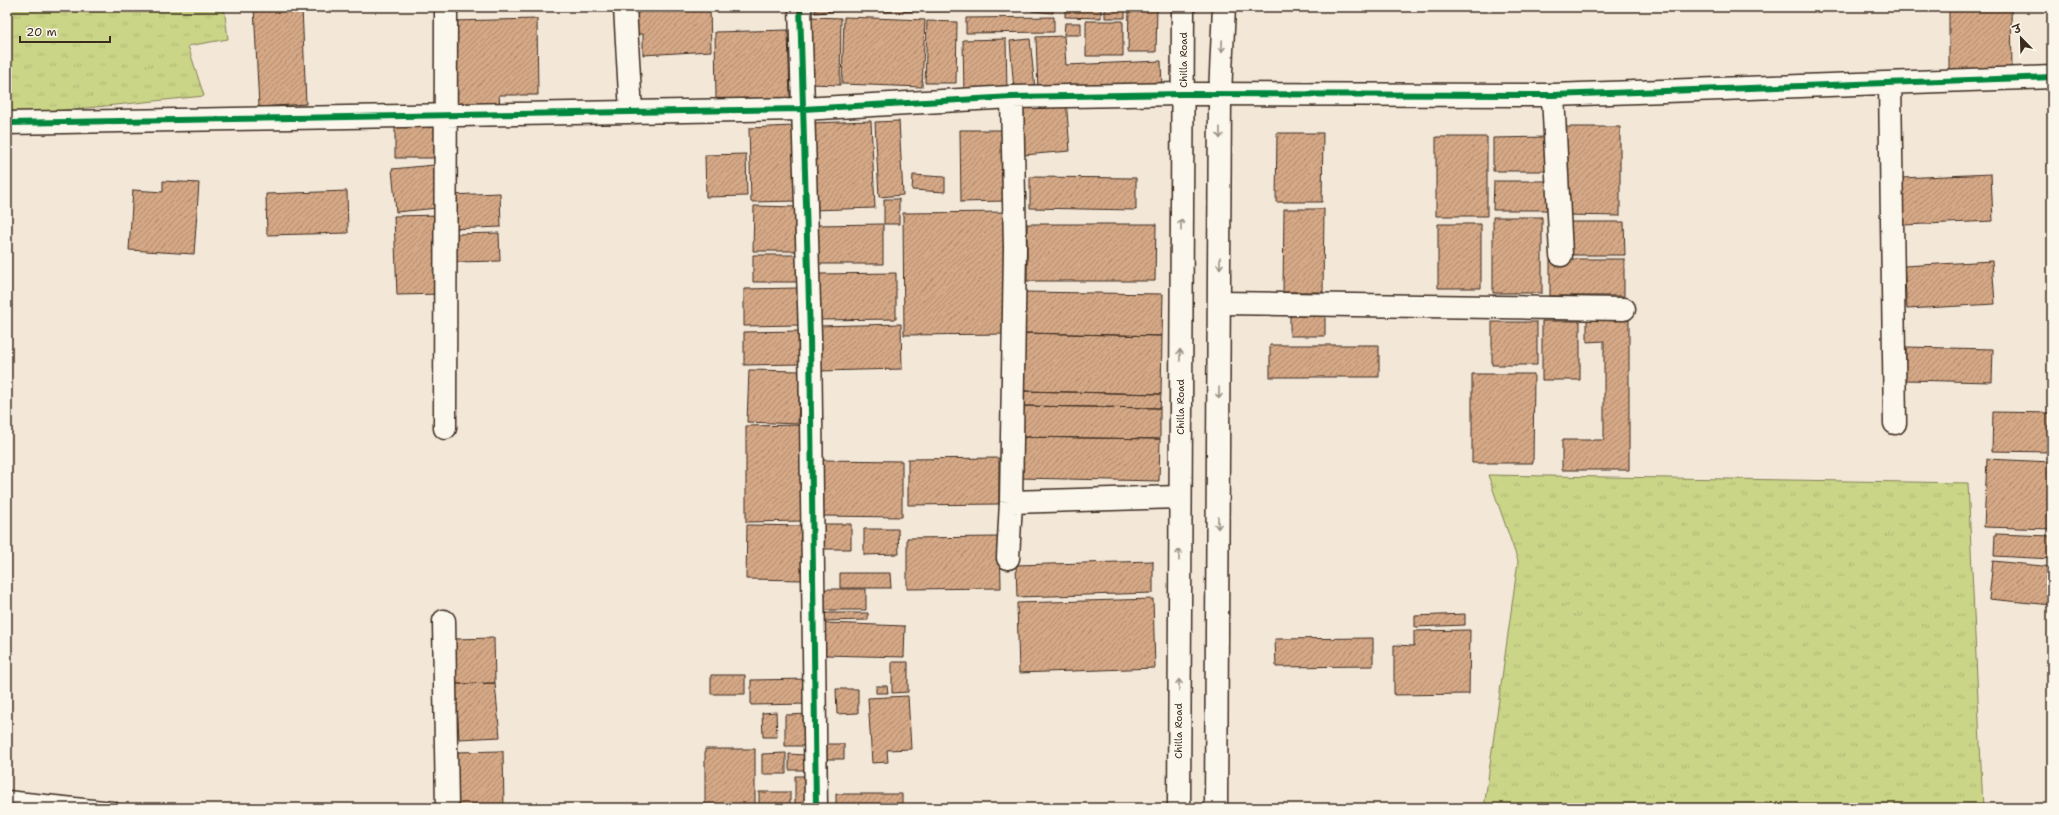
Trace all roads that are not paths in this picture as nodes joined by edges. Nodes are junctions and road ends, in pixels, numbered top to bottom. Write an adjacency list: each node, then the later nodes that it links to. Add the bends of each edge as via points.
1 (446, 7): 14 (street)
2 (625, 7): 13 (street)
3 (800, 7): 12 (street)
4 (1183, 7): 8 (street, Chilla Road)
5 (1224, 7): 9 (street, one-way to 9)
6 (2052, 78): 7 (street)
7 (1890, 83): 10 (street); 19 (street)
8 (1182, 94): 9 (street); 11 (street); 21 (street, Chilla Road, one-way to 8)
9 (1220, 94): 10 (street); 17 (street, one-way to 17)
10 (1553, 95): 16 (street)
11 (1012, 97): 12 (street); 22 (street, via 1015,248)
12 (802, 109): 13 (street); 28 (street, via 810,337)
13 (631, 112): 14 (street)
14 (447, 116): 15 (street); 20 (street)
15 (7, 123)
16 (1561, 255)
17 (1220, 303): 18 (street); 30 (street, one-way to 30)
18 (1624, 309)
19 (1896, 423)
20 (445, 428)
21 (1179, 497): 22 (street); 29 (street, Chilla Road, one-way to 21)
22 (1011, 502): 23 (street)
23 (1008, 558)
24 (444, 621): 27 (street)
25 (7, 797): 26 (lane)
26 (113, 808)
27 (447, 808)
28 (816, 808)
29 (1179, 808)
30 (1216, 808)

